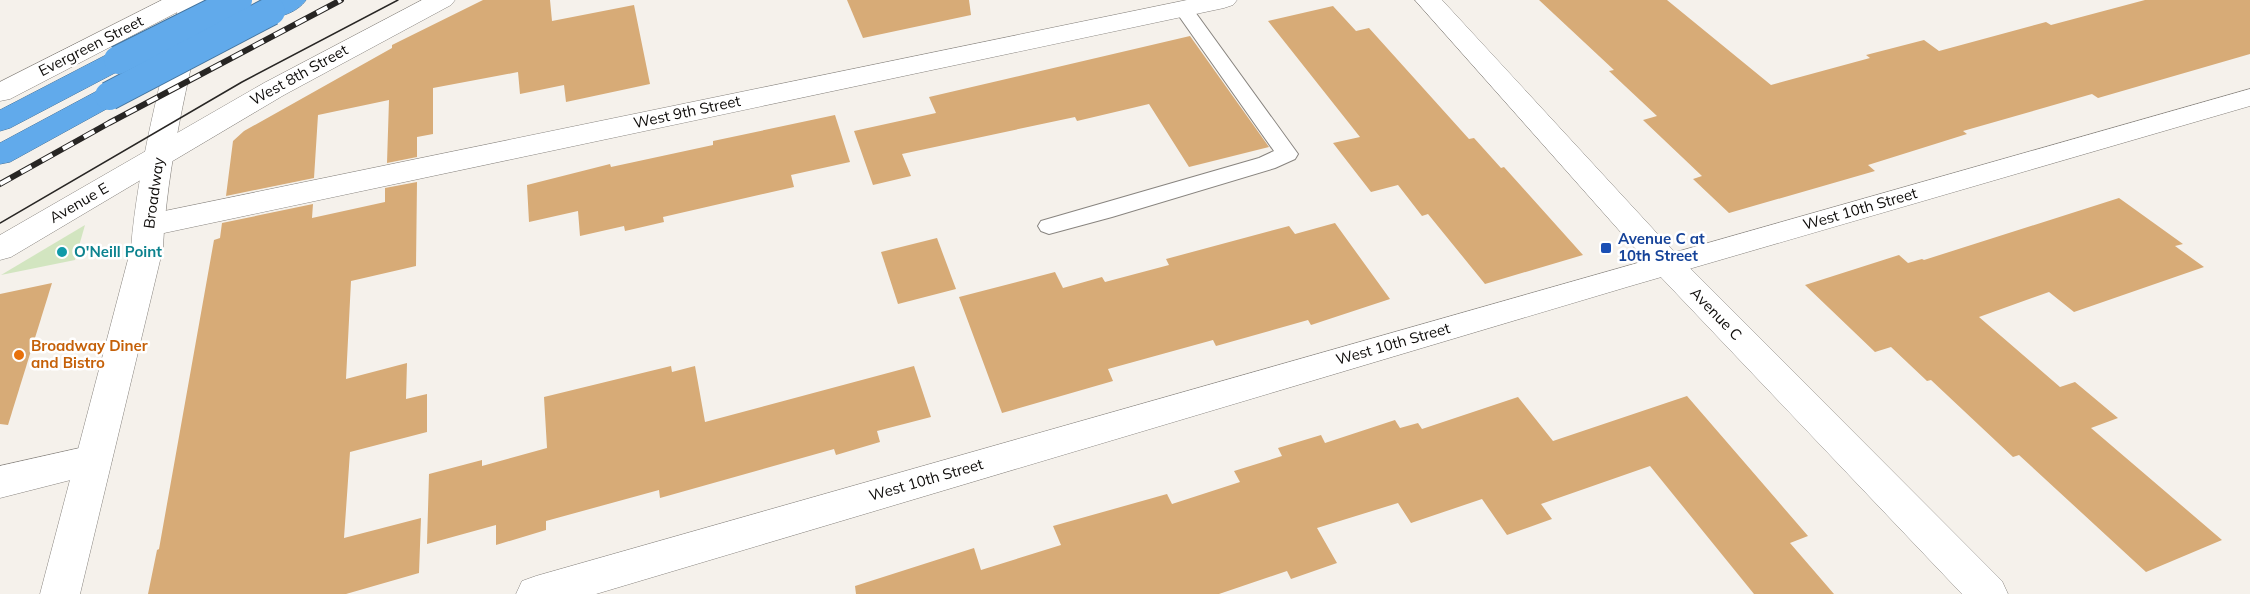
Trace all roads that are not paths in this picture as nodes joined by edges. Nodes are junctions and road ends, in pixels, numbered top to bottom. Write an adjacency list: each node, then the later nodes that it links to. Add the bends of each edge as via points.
1 (182, 0): 9 (street, Evergreen Street)
2 (193, 0): 13 (street, Broadway)
3 (238, 0): 11 (highway, bridge)
4 (442, 0): 13 (street, West 8th Street, via 390,25)
5 (1224, 0): 8 (street, West 9th Street)
6 (1428, 0): 17 (street, Avenue C)
7 (282, 6): 12 (highway, bridge)
8 (1182, 9): 14 (street, West 9th Street); 15 (lane, via 1287,154)
9 (0, 93)
10 (2250, 97): 17 (street, West 10th Street)
11 (0, 122)
12 (0, 154)
13 (158, 156): 14 (street, Broadway); 16 (street, Avenue E)
14 (150, 225): 18 (street, Broadway)
15 (1049, 226)
16 (0, 249)
17 (1667, 264): 21 (street, West 10th Street); 22 (street, Avenue C)
18 (93, 460): 19 (street); 20 (street, Broadway)
19 (0, 482)
20 (60, 594)
21 (536, 594)
22 (1988, 594)

